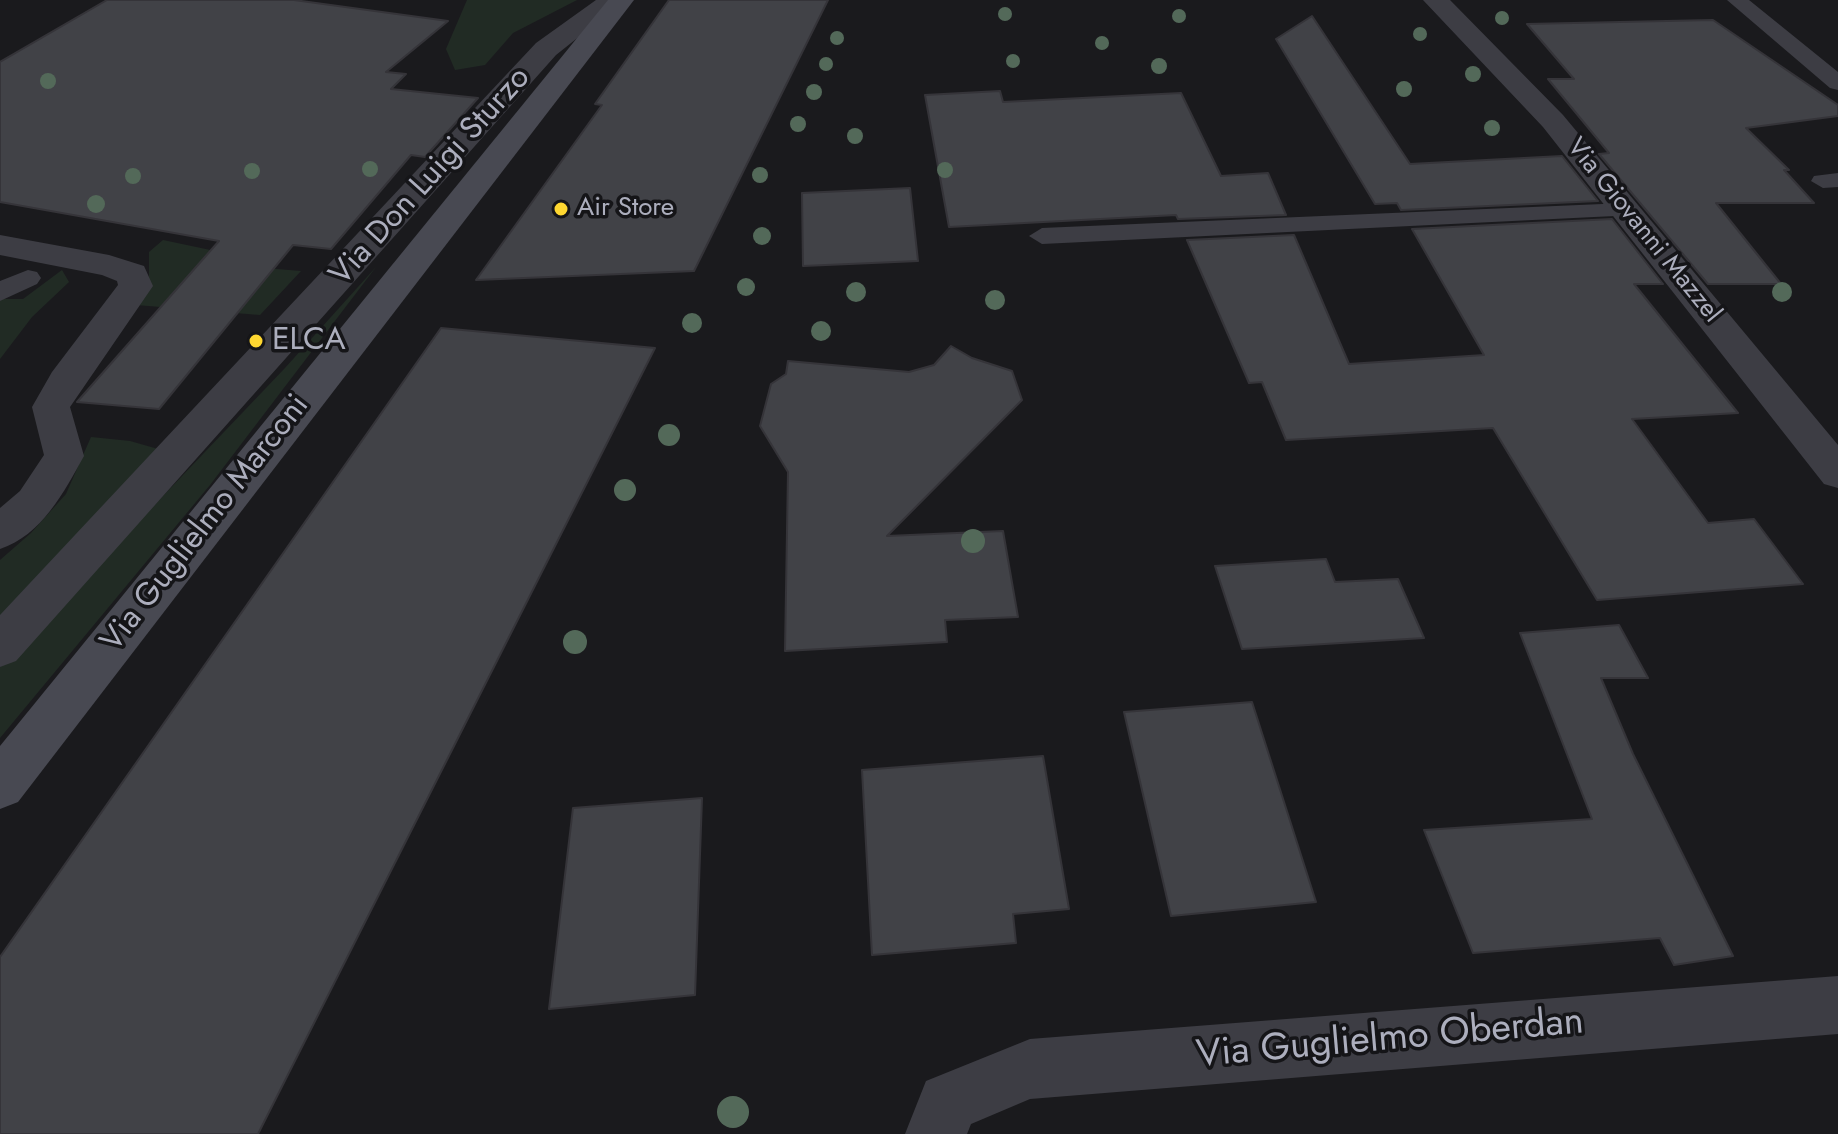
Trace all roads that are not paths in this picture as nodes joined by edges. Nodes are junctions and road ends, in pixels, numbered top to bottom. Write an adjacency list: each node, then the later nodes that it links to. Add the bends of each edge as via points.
1 (612, 0): 13 (street, Via Don Luigi Sturzo, via 546,49)
2 (621, 0): 14 (street, Via Guglielmo Marconi)
3 (1436, 0): 6 (street, Via Giovanni Mazzel, via 1553,121)
4 (1737, 0): 5 (lane)
5 (1838, 83)
6 (1626, 210): 7 (lane); 11 (street, Via Giovanni Mazzel)
7 (1042, 236)
8 (0, 245): 12 (street, via 109,266 132,274 136,286 51,407 64,456 35,502)
9 (28, 278): 10 (lane)
10 (0, 292)
11 (1838, 473)
12 (0, 532)
13 (0, 647)
14 (0, 785)
15 (1838, 1005): 16 (street, Via Guglielmo Oberdan, via 1030,1069)
16 (942, 1119)

